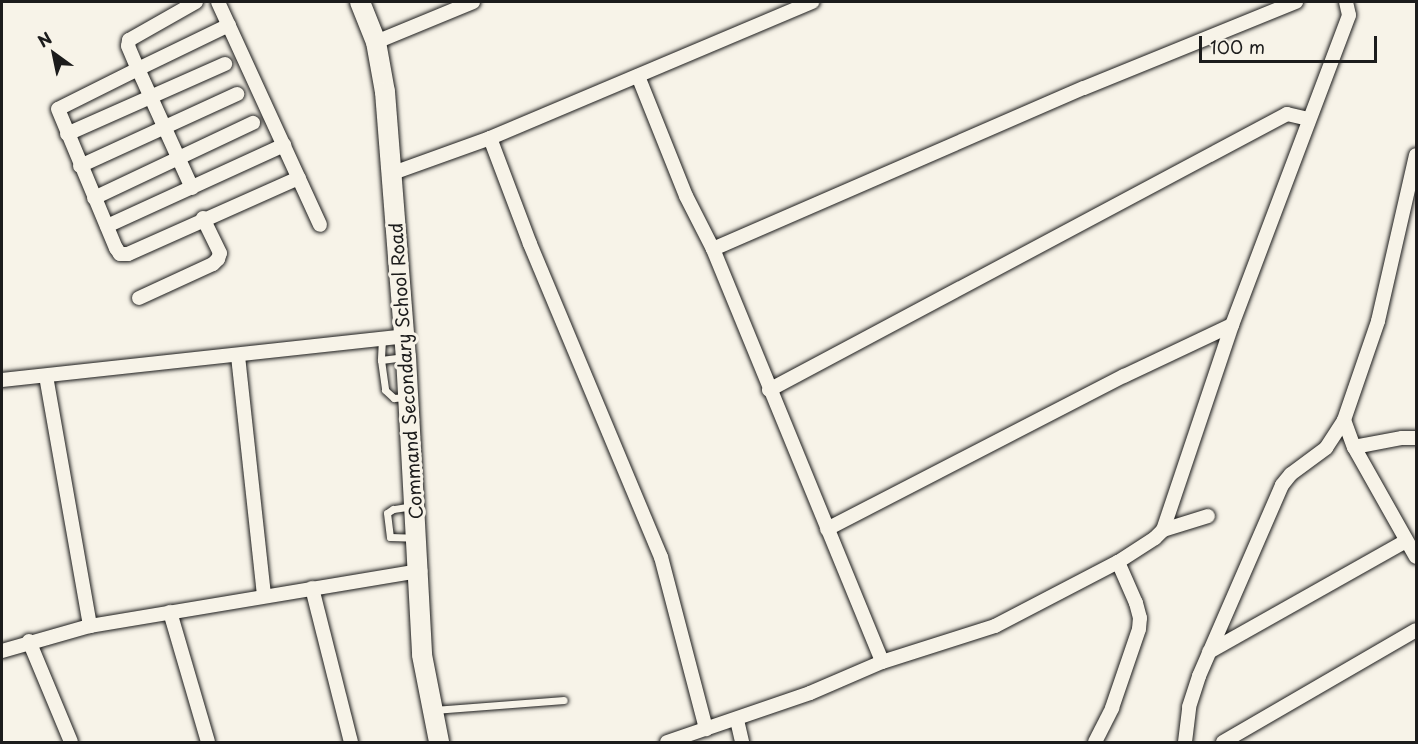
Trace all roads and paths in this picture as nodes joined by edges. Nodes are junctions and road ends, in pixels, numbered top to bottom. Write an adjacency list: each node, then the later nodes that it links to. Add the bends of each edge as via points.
1 (196, 2): 11 (street, via 129,40)
2 (218, 2): 8 (street)
3 (360, 2): 9 (main road, Command Secondary School Road)
4 (473, 2): 9 (street)
5 (812, 2): 12 (street)
6 (1296, 2): 31 (street, via 1084,88)
7 (1346, 2): 15 (street, via 1349,15)
8 (229, 25): 11 (street); 20 (street)
9 (376, 42): 24 (main road, Command Secondary School Road)
10 (225, 64): 14 (street)
11 (138, 69): 14 (street); 18 (street, via 61,106 57,112)
12 (638, 76): 19 (street); 31 (street, via 686,196)
13 (237, 94): 17 (street)
14 (151, 97): 17 (street); 18 (street)
15 (1308, 119): 33 (street); 41 (street, via 1287,114)
16 (253, 123): 22 (street)
17 (165, 128): 22 (street); 23 (street)
18 (67, 134): 23 (street)
19 (490, 138): 24 (street); 67 (street, via 530,244 661,557)
20 (284, 145): 25 (street); 26 (street)
21 (1416, 155): 43 (street, via 1378,321)
22 (178, 158): 26 (street); 27 (street)
23 (80, 166): 27 (street)
24 (393, 172): 34 (main road, Command Secondary School Road)
25 (299, 178): 28 (street); 29 (street)
26 (192, 188): 30 (street)
27 (94, 198): 30 (street)
28 (203, 218): 30 (street, via 128,254 120,254); 32 (street, via 219,253 218,259)
29 (320, 225)
30 (107, 226)
31 (712, 249): 41 (street)
32 (139, 298)
33 (1232, 325): 48 (street, via 1124,376); 49 (street)
34 (405, 336): 35 (street); 37 (main road, Command Secondary School Road)
35 (382, 339): 36 (street); 38 (lane)
36 (238, 356): 39 (street); 56 (street)
37 (406, 357): 38 (lane); 42 (main road, Command Secondary School Road)
38 (381, 360): 42 (lane, via 389,396)
39 (46, 376): 40 (street); 58 (street)
40 (2, 380)
41 (769, 390): 48 (street)
42 (408, 397): 46 (main road, Command Secondary School Road)
43 (1344, 420): 45 (street); 62 (street, via 1326,448 1282,485)
44 (1416, 438): 45 (street)
45 (1354, 447): 51 (street)
46 (415, 506): 50 (main road, Command Secondary School Road); 50 (lane, via 387,513 390,537)
47 (1208, 516): 49 (street)
48 (827, 529): 63 (street)
49 (1163, 530): 53 (street)
50 (417, 538): 54 (main road, Command Secondary School Road)
51 (1406, 540): 52 (street); 62 (street)
52 (1416, 557)
53 (1118, 562): 63 (street, via 995,626); 74 (street, via 1136,603 1139,629 1112,708)
54 (420, 571): 55 (street); 65 (main road, Command Secondary School Road, via 422,655)
55 (312, 588): 56 (street); 70 (street)
56 (264, 596): 57 (street)
57 (170, 612): 58 (street); 69 (street)
58 (90, 626): 60 (street)
59 (1416, 630): 76 (street)
60 (29, 641): 61 (street); 68 (street)
61 (2, 651)
62 (1209, 652): 75 (street, via 1190,707)
63 (882, 662): 66 (street)
64 (564, 700): 65 (lane)
65 (431, 710): 71 (main road, Command Secondary School Road)
66 (737, 720): 67 (street); 73 (street)
67 (706, 729): 72 (street)
68 (71, 742)
69 (208, 742)
70 (351, 742)
71 (439, 742)
72 (667, 742)
73 (742, 742)
74 (1095, 742)
75 (1185, 742)
76 (1223, 742)

